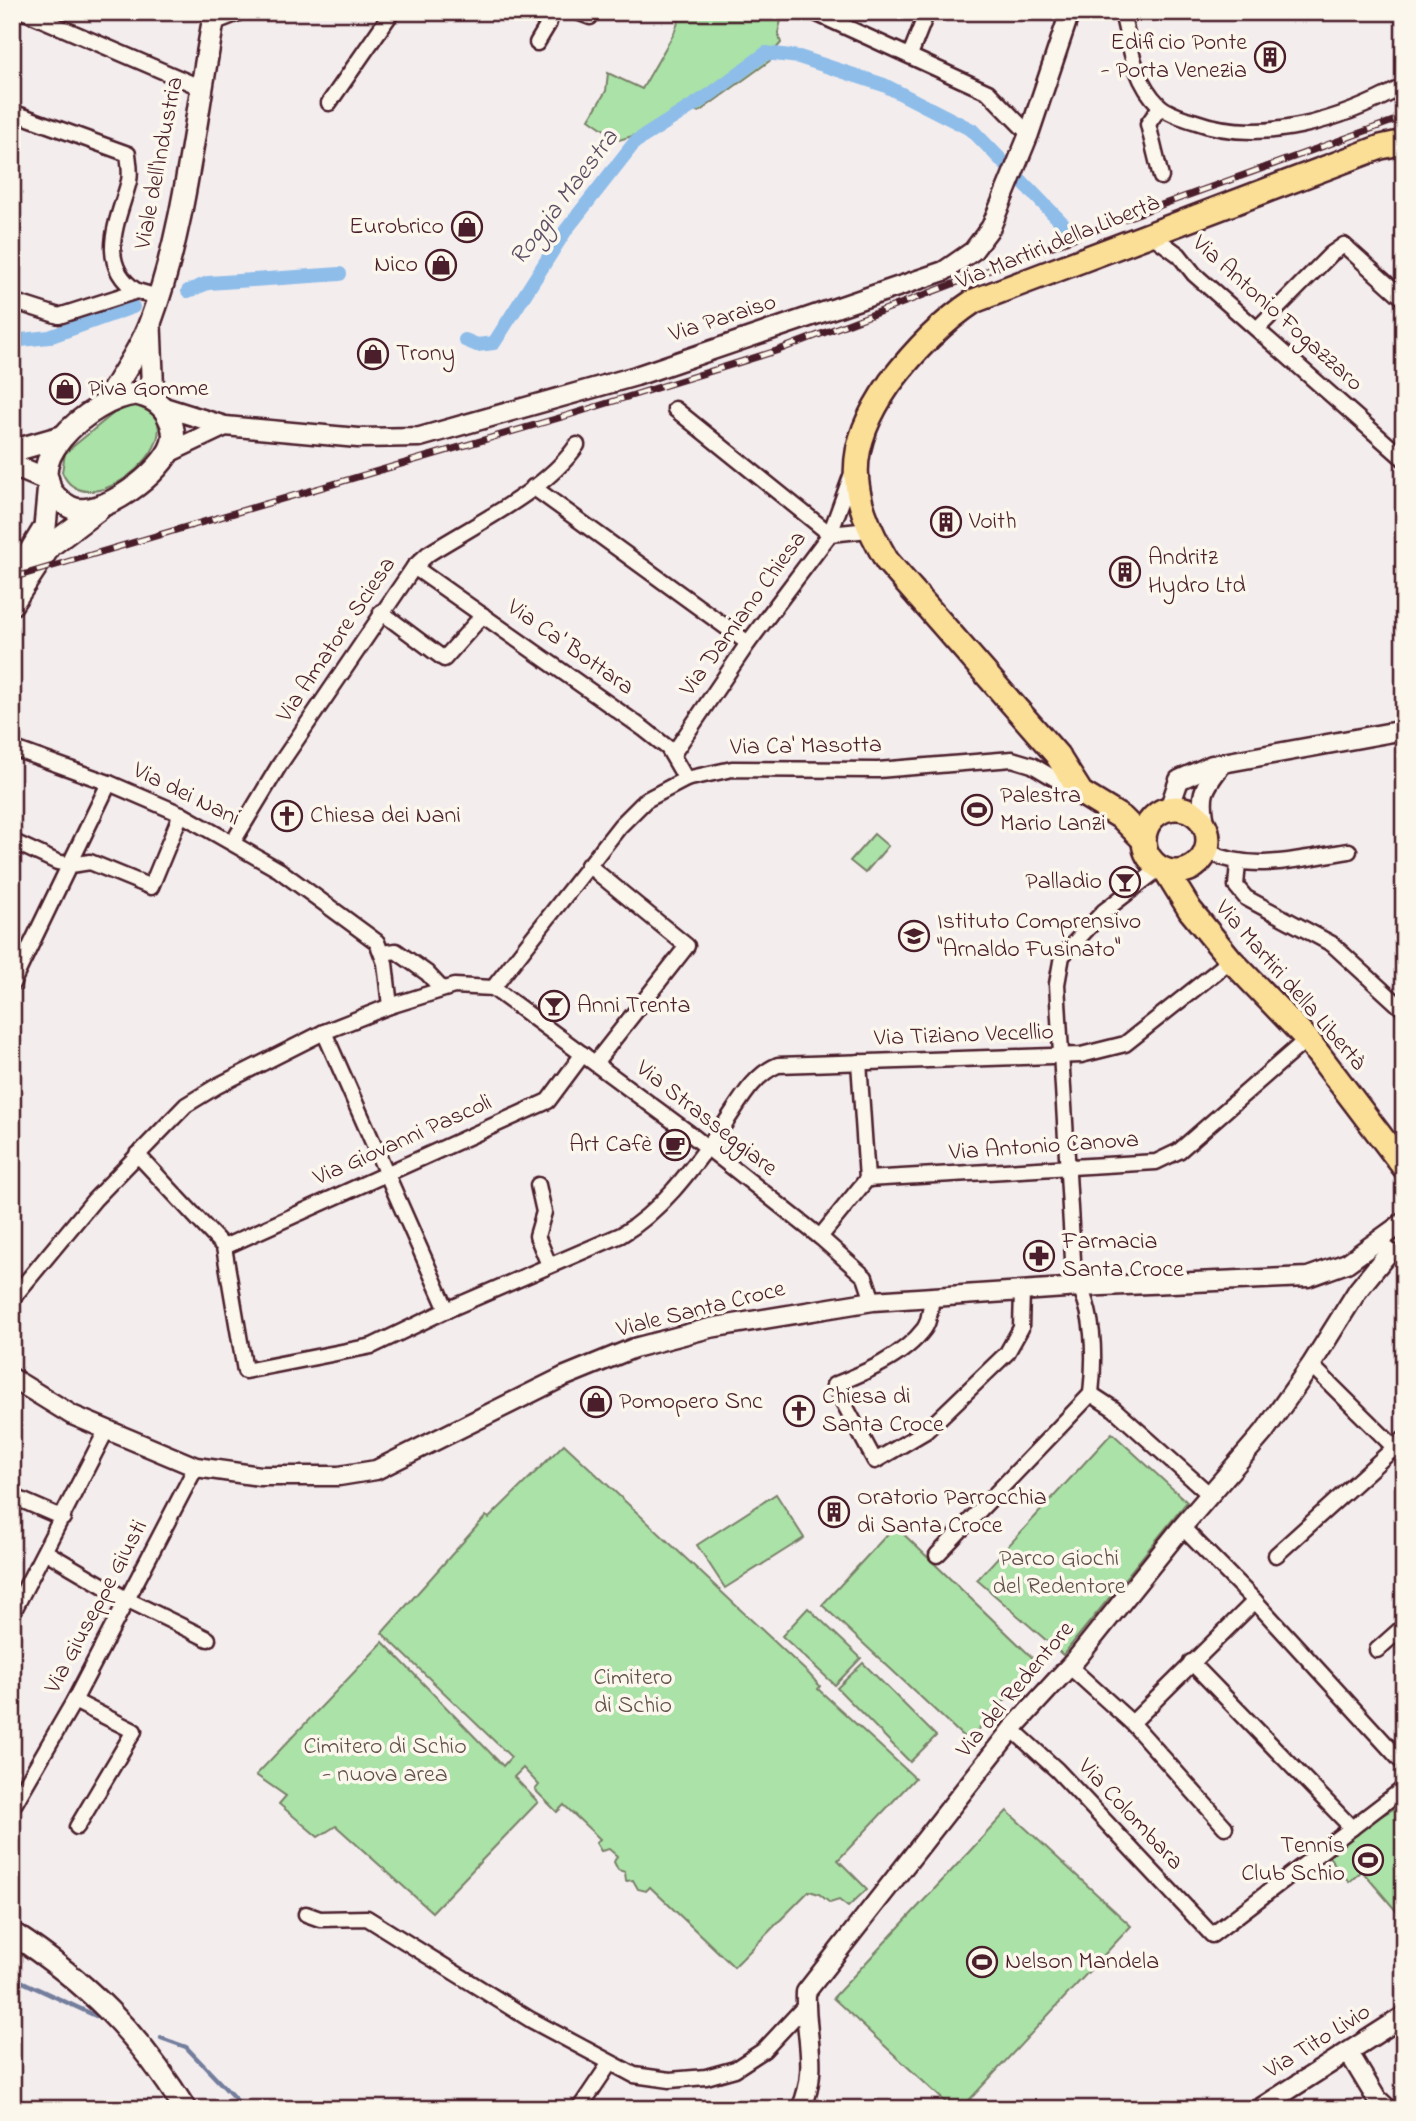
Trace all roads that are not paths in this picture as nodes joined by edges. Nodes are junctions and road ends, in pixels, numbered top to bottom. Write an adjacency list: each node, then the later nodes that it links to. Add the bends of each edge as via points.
1 (25, 12): 15 (street)
2 (241, 12): 11 (street)
3 (392, 12): 16 (street)
4 (534, 12): 12 (street, via 549,23)
5 (577, 12): 6 (street, via 590,16)
6 (592, 12)
7 (813, 12): 13 (street)
8 (927, 12): 13 (street)
9 (1070, 12): 19 (street, Via Paraiso)
10 (1122, 12): 17 (street, via 1140,80)
11 (214, 17): 15 (main road, Viale dell'Industria)
12 (537, 43)
13 (910, 55): 19 (street, via 988,92)
14 (1404, 86): 17 (street, via 1313,122 1268,131 1215,128)
15 (202, 88): 24 (main road, Viale dell'Industria, via 181,206)
16 (329, 103)
17 (1160, 107): 21 (street, via 1148,124)
18 (12, 112): 23 (street, via 128,154 130,180 115,220 112,245 122,275)
19 (1029, 134): 32 (street, Via Paraiso, via 991,227 973,251 944,271 636,376 421,437 358,438)
20 (1404, 142): 22 (main road, Via Martiri della Libertà)
21 (1161, 177)
22 (1149, 233): 28 (street, Via Antonio Fogazzaro); 38 (main road, Via Martiri della Libertà, via 974,301 948,318 898,372 872,409)
23 (137, 291): 24 (street); 26 (street, via 59,316)
24 (158, 297): 27 (main road, Viale dell'Industria)
25 (1404, 299): 28 (street, via 1344,245)
26 (12, 301)
27 (150, 323): 29 (main road, Viale dell'Industria); 30 (main road, Viale dell'Industria)
28 (1258, 328): 37 (street, Via Antonio Fogazzaro)
29 (157, 402): 30 (main road, via 136,394); 32 (street, Via Paraiso); 36 (main road, via 173,427)
30 (104, 404): 33 (main road)
31 (676, 409): 44 (street)
32 (225, 426): 36 (street)
33 (61, 437): 35 (main road); 40 (main road, via 48,460)
34 (577, 445): 41 (street, Via Amatore Sciesa)
35 (12, 451)
36 (169, 453): 42 (main road, via 133,488)
37 (1404, 459)
38 (857, 460): 43 (main road, Via Martiri della Libertà, via 860,506); 44 (street)
39 (12, 465): 40 (main road)
40 (49, 482): 42 (main road, via 69,507 85,510); 46 (main road, via 45,527)
41 (533, 487): 45 (street, Via Amatore Sciesa); 50 (street)
42 (106, 505): 47 (main road, via 50,546)
43 (869, 530): 44 (street, Via Damiano Chiesa); 59 (main road, Via Martiri della Libertà, via 887,561)
44 (830, 534): 50 (street, Via Damiano Chiesa)
45 (414, 567): 48 (street, Via Amatore Sciesa); 49 (street, Via Ca' Bottara)
46 (12, 580)
47 (12, 604)
48 (382, 612): 49 (street, via 444,659); 65 (street, Via Amatore Sciesa)
49 (483, 615): 53 (street, Via Ca' Bottara)
50 (748, 643): 53 (street, Via Damiano Chiesa)
51 (1403, 730): 54 (street)
52 (12, 748): 57 (street, Via dei Nani)
53 (673, 754): 56 (street, Via Ca' Bottara)
54 (1222, 764): 55 (street); 58 (street)
55 (1184, 776): 58 (street, via 1196,778); 60 (street)
56 (686, 779): 59 (street, Via Ca' Masotta, via 732,769 878,770 1012,759 1042,770); 70 (street, Via Ca' Masotta, via 646,800)
57 (109, 783): 61 (street, Via dei Nani); 69 (street)
58 (1202, 789): 62 (street)
59 (1091, 799): 60 (main road); 63 (main road, Via Martiri della Libertà, via 1122,818)
60 (1165, 811): 62 (main road, via 1195,814); 63 (main road, via 1146,829)
61 (181, 814): 65 (street, Via dei Nani); 69 (street, via 151,887 90,862)
62 (1206, 828): 66 (main road)
63 (1144, 840): 71 (main road, Via Martiri della Libertà, via 1146,851)
64 (12, 841): 69 (street)
65 (233, 842): 74 (street, Via dei Nani, via 369,934)
66 (1207, 851): 68 (street); 72 (main road)
67 (1349, 851): 68 (street)
68 (1238, 863): 79 (street, via 1237,886 1246,898 1332,944)
69 (71, 865): 76 (street)
70 (588, 866): 77 (street, Via Ca' Masotta); 84 (street, Via Giovanni Pascoli, via 687,946)
71 (1163, 870): 72 (main road); 73 (main road, Via Martiri della Libertà); 83 (street, via 1104,911 1062,956 1057,984)
72 (1190, 870): 73 (main road, Via Martiri della Libertà)
73 (1187, 905): 75 (main road, Via Martiri della Libertà)
74 (383, 953): 78 (street, via 396,951); 80 (street)
75 (1231, 960): 82 (main road, Via Martiri della Libertà); 83 (street, Via Tiziano Vecellio, via 1125,1044)
76 (12, 984)
77 (493, 988): 78 (street); 84 (street, Via Strasseggiare)
78 (442, 989): 80 (street)
79 (1402, 1005)
80 (390, 1006): 81 (street)
81 (324, 1032): 87 (street, via 186,1105); 90 (street)
82 (1307, 1040): 88 (main road, Via Martiri della Libertà); 89 (street, Via Antonio Canova, via 1179,1151 1156,1162)
83 (1062, 1056): 85 (street, Via Tiziano Vecellio); 89 (street)
84 (589, 1058): 86 (street, Via Strasseggiare); 90 (street, Via Giovanni Pascoli, via 548,1101)
85 (859, 1062): 86 (street, Via Tiziano Vecellio, via 778,1065 766,1070); 91 (street)
86 (707, 1147): 94 (street, Via Strasseggiare); 98 (street, Via Tiziano Vecellio, via 644,1221)
87 (137, 1154): 95 (street); 103 (street)
88 (1404, 1167)
89 (1067, 1169): 91 (street, Via Antonio Canova); 99 (street, via 1074,1277)
90 (386, 1174): 95 (street, Via Giovanni Pascoli); 105 (street)
91 (867, 1179): 94 (street)
92 (538, 1185): 98 (street, via 544,1212 537,1236)
93 (1404, 1222): 97 (street, Viale Santa Croce)
94 (820, 1237): 104 (street, Via Strasseggiare, via 865,1277)
95 (224, 1247): 105 (street, Via Tiziano Vecellio, via 245,1371 372,1346)
96 (1396, 1247): 97 (street, Viale Santa Croce); 100 (street, Via del Redentore)
97 (1358, 1261): 99 (street, Viale Santa Croce, via 1280,1280); 100 (street)
98 (549, 1265): 105 (street, Via Tiziano Vecellio)
99 (1080, 1287): 101 (street, Viale Santa Croce); 108 (street, via 1093,1336)
100 (1358, 1290): 106 (street, Via del Redentore)
101 (1021, 1291): 102 (street, Viale Santa Croce); 102 (street, via 1021,1328 1007,1353 926,1431 875,1461 834,1385 874,1368 909,1344 925,1328)
102 (932, 1297): 104 (street, Viale Santa Croce)
103 (12, 1299)
104 (873, 1301): 111 (street, Viale Santa Croce, via 710,1328 634,1348 517,1399 376,1470 339,1476 260,1476)
105 (447, 1310)
106 (1311, 1365): 110 (street); 112 (street, Via del Redentore, via 1264,1432)
107 (12, 1378): 109 (street, Viale Santa Croce)
108 (1091, 1394): 112 (street); 117 (street)
109 (106, 1431): 111 (street, Viale Santa Croce); 114 (street)
110 (1401, 1448): 118 (street)
111 (196, 1467): 119 (street, Via Giuseppe Giusti)
112 (1209, 1494): 115 (street, Via del Redentore)
113 (12, 1496): 114 (street)
114 (63, 1518): 116 (street)
115 (1182, 1527): 120 (street); 126 (street, Via del Redentore)
116 (46, 1552): 119 (street); 121 (street)
117 (937, 1555)
118 (1276, 1555)
119 (126, 1599): 123 (street); 127 (street, Via Giuseppe Giusti)
120 (1255, 1601): 125 (street); 130 (street)
121 (12, 1614)
122 (1404, 1626): 124 (street)
123 (208, 1639)
124 (1377, 1650)
125 (1191, 1662): 128 (street); 135 (street)
126 (1069, 1666): 128 (street); 129 (street, Via del Redentore)
127 (74, 1701): 132 (street, Via Giuseppe Giusti); 133 (street, via 134,1731)
128 (1132, 1723): 134 (street)
129 (1012, 1729): 135 (street, Via Colombara, via 1057,1770 1212,1935); 138 (street, Via del Redentore, via 806,1992)
130 (1404, 1764)
131 (1404, 1788): 135 (street)
132 (15, 1803)
133 (77, 1827)
134 (1225, 1827)
135 (1352, 1828)
136 (306, 1914): 141 (street, via 320,1919 367,1918 531,2020)
137 (12, 1933): 142 (main road, via 52,1959 108,2006 152,2059)
138 (805, 2006): 141 (street, via 765,2050 735,2069 670,2080 634,2075); 144 (street, via 812,2060)
139 (1404, 2016): 140 (street, Via Tito Livio)
140 (1349, 2053): 145 (street, Via Tito Livio); 146 (street, via 1370,2090)
141 (610, 2063): 143 (street)
142 (185, 2109)
143 (579, 2109)
144 (801, 2109)
145 (1259, 2109)
146 (1388, 2109)

